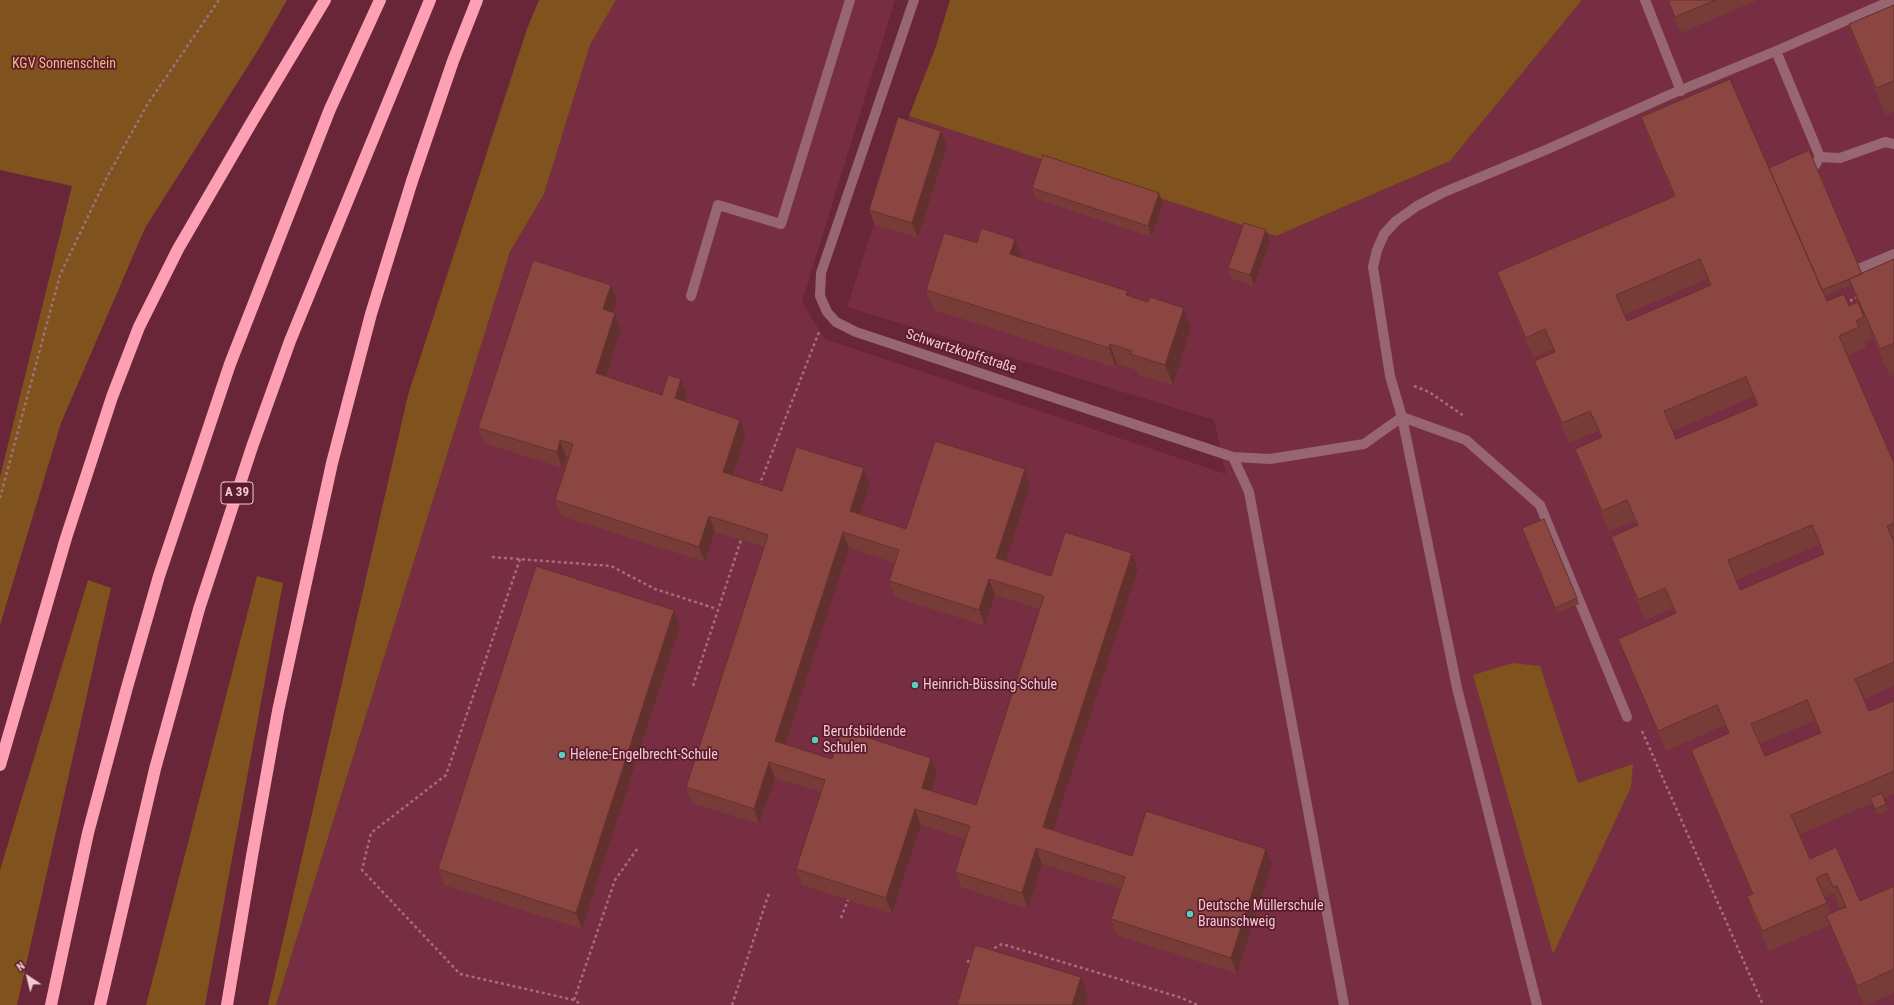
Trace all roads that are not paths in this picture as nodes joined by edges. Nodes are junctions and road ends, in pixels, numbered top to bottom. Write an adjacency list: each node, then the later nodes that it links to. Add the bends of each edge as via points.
1 (325, 0): 20 (highway, via 178,249 139,327 112,397 71,523)
2 (380, 0): 21 (highway, via 330,109 230,364 160,576 88,834)
3 (430, 0): 22 (highway, A 39, via 290,341 250,454 199,610 155,769)
4 (476, 0): 23 (highway, via 412,181 371,314 332,463 278,711)
5 (850, 0): 16 (lane, via 781,224 718,205)
6 (914, 0): 18 (lane, Schwartzkopffstraße, via 821,273 820,296 827,312 836,322 856,332)
7 (1645, 0): 10 (lane)
8 (1892, 0): 9 (lane)
9 (1776, 51): 10 (lane); 12 (lane)
10 (1681, 91): 17 (lane, via 1442,193 1417,206 1388,230 1377,250 1373,267 1390,376)
11 (1894, 144): 12 (lane, via 1885,142 1840,158)
12 (1820, 157): 13 (lane, via 1808,174)
13 (1812, 181)
14 (1894, 254): 15 (lane, via 1851,272)
15 (1845, 258)
16 (691, 296)
17 (1402, 417): 18 (lane, Schwartzkopffstraße, via 1364,444 1270,459); 19 (lane, via 1466,440 1540,505); 25 (lane, via 1457,688)
18 (1233, 457): 24 (lane, via 1249,492)
19 (1627, 717)
20 (0, 765)
21 (51, 1005)
22 (100, 1005)
23 (227, 1005)
24 (1344, 1005)
25 (1537, 1005)

